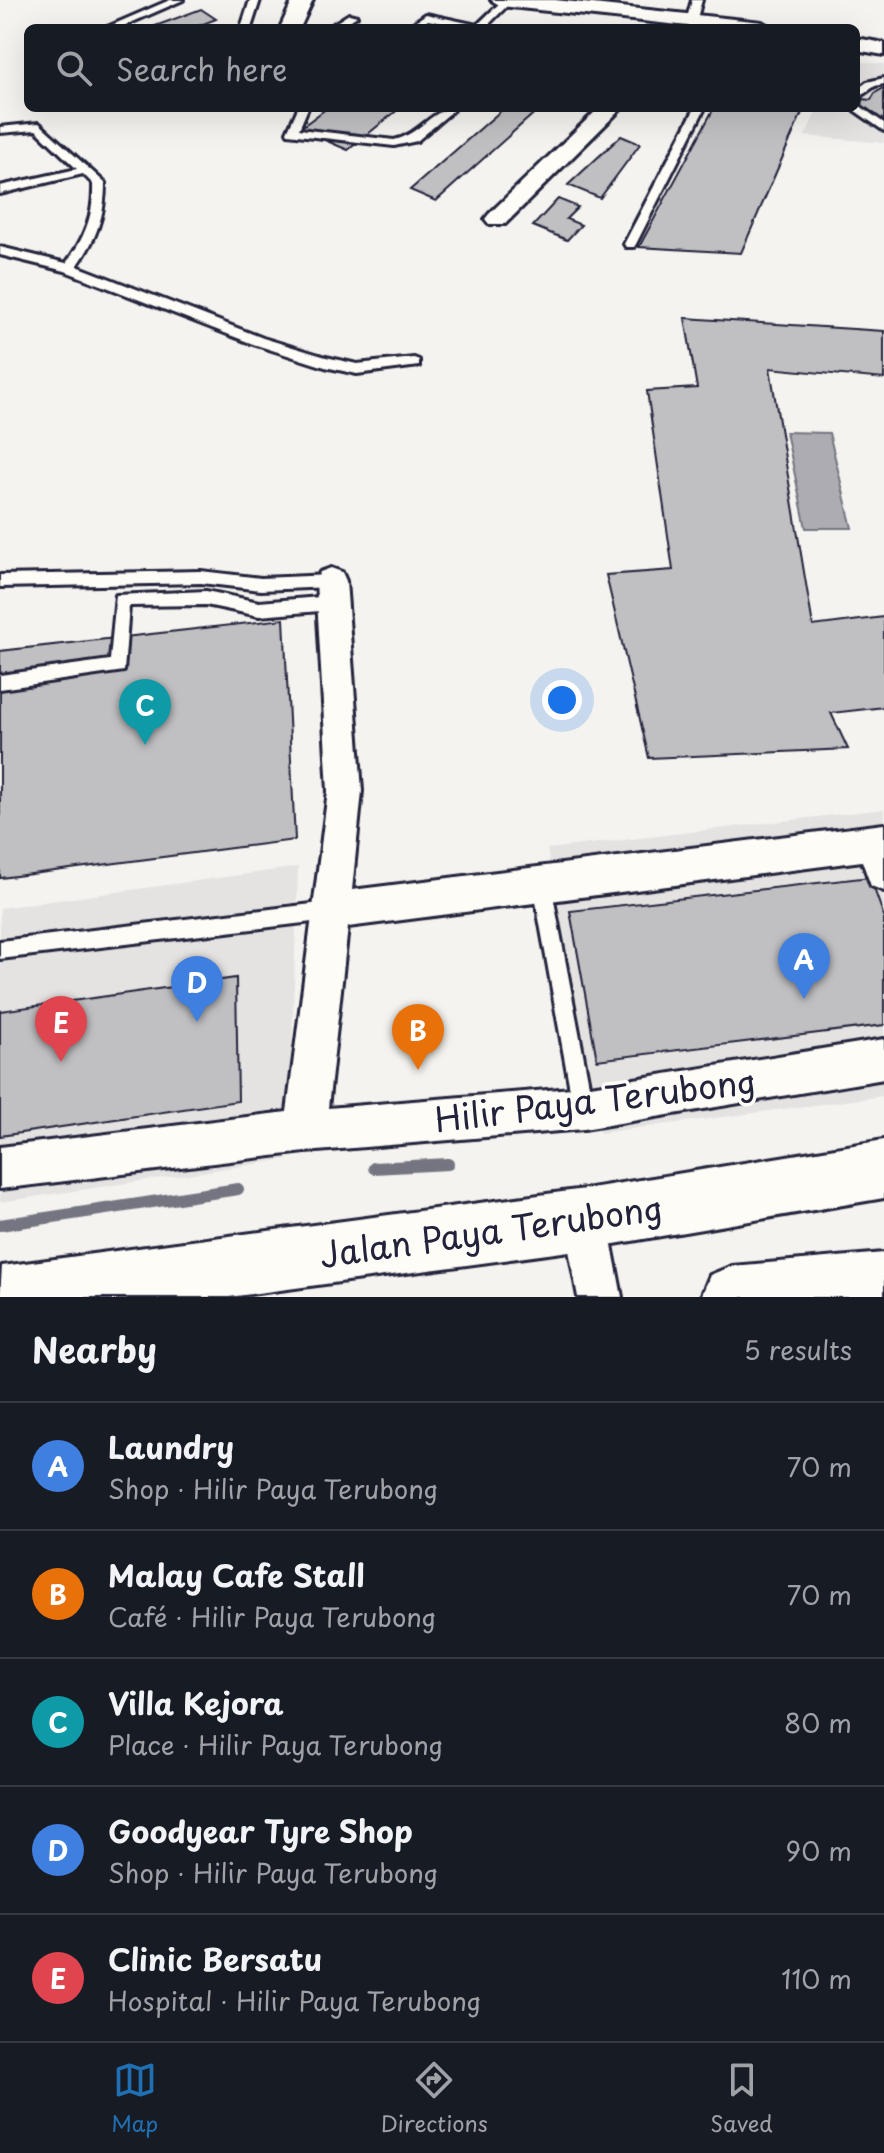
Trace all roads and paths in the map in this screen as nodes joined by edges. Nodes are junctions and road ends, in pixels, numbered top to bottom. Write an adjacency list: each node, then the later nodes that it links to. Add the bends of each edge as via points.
1 (178, 0): 11 (lane)
2 (255, 0): 12 (lane)
3 (303, 0): 13 (street)
4 (501, 0): 5 (street)
5 (507, 1): 6 (street); 17 (lane)
6 (534, 2): 7 (street)
7 (614, 5): 10 (street)
8 (694, 9): 10 (street); 18 (street)
9 (352, 16): 14 (lane)
10 (670, 22)
11 (120, 24)
12 (247, 24)
13 (292, 24)
14 (339, 24)
15 (416, 24): 16 (lane, via 426,17)
16 (460, 24)
17 (483, 24)
18 (740, 24)
19 (860, 45): 20 (street)
20 (884, 49)
21 (884, 81): 22 (lane)
22 (860, 92)
23 (860, 109): 28 (lane)
24 (301, 112): 25 (lane, via 292,132 394,143 413,139)
25 (446, 112)
26 (607, 112): 32 (street)
27 (698, 112): 33 (lane)
28 (884, 128)
29 (0, 130): 30 (lane, via 39,126)
30 (86, 170): 31 (lane); 35 (lane, via 99,183 100,207 90,242)
31 (0, 190)
32 (497, 219)
33 (630, 244)
34 (0, 251): 35 (lane)
35 (69, 268): 36 (lane, via 325,362 357,369)
36 (414, 363)
37 (0, 581): 38 (lane, via 201,577)
38 (332, 592): 39 (lane, via 259,609 206,598 121,600 118,666); 42 (street, via 345,791)
39 (0, 682)
40 (880, 852): 41 (street)
41 (542, 885): 42 (street); 45 (lane)
42 (329, 911): 43 (lane); 46 (street)
43 (0, 950)
44 (884, 1059): 45 (street, Hilir Paya Terubong)
45 (584, 1108): 46 (street, Hilir Paya Terubong)
46 (305, 1131): 47 (street, Hilir Paya Terubong)
47 (0, 1168)
48 (884, 1169): 49 (main road, Jalan Paya Terubong)
49 (585, 1219): 52 (main road, Jalan Paya Terubong); 53 (street)
50 (884, 1284): 51 (main road)
51 (813, 1294): 54 (main road)
52 (2, 1297)
53 (600, 1297)
54 (732, 1297)

